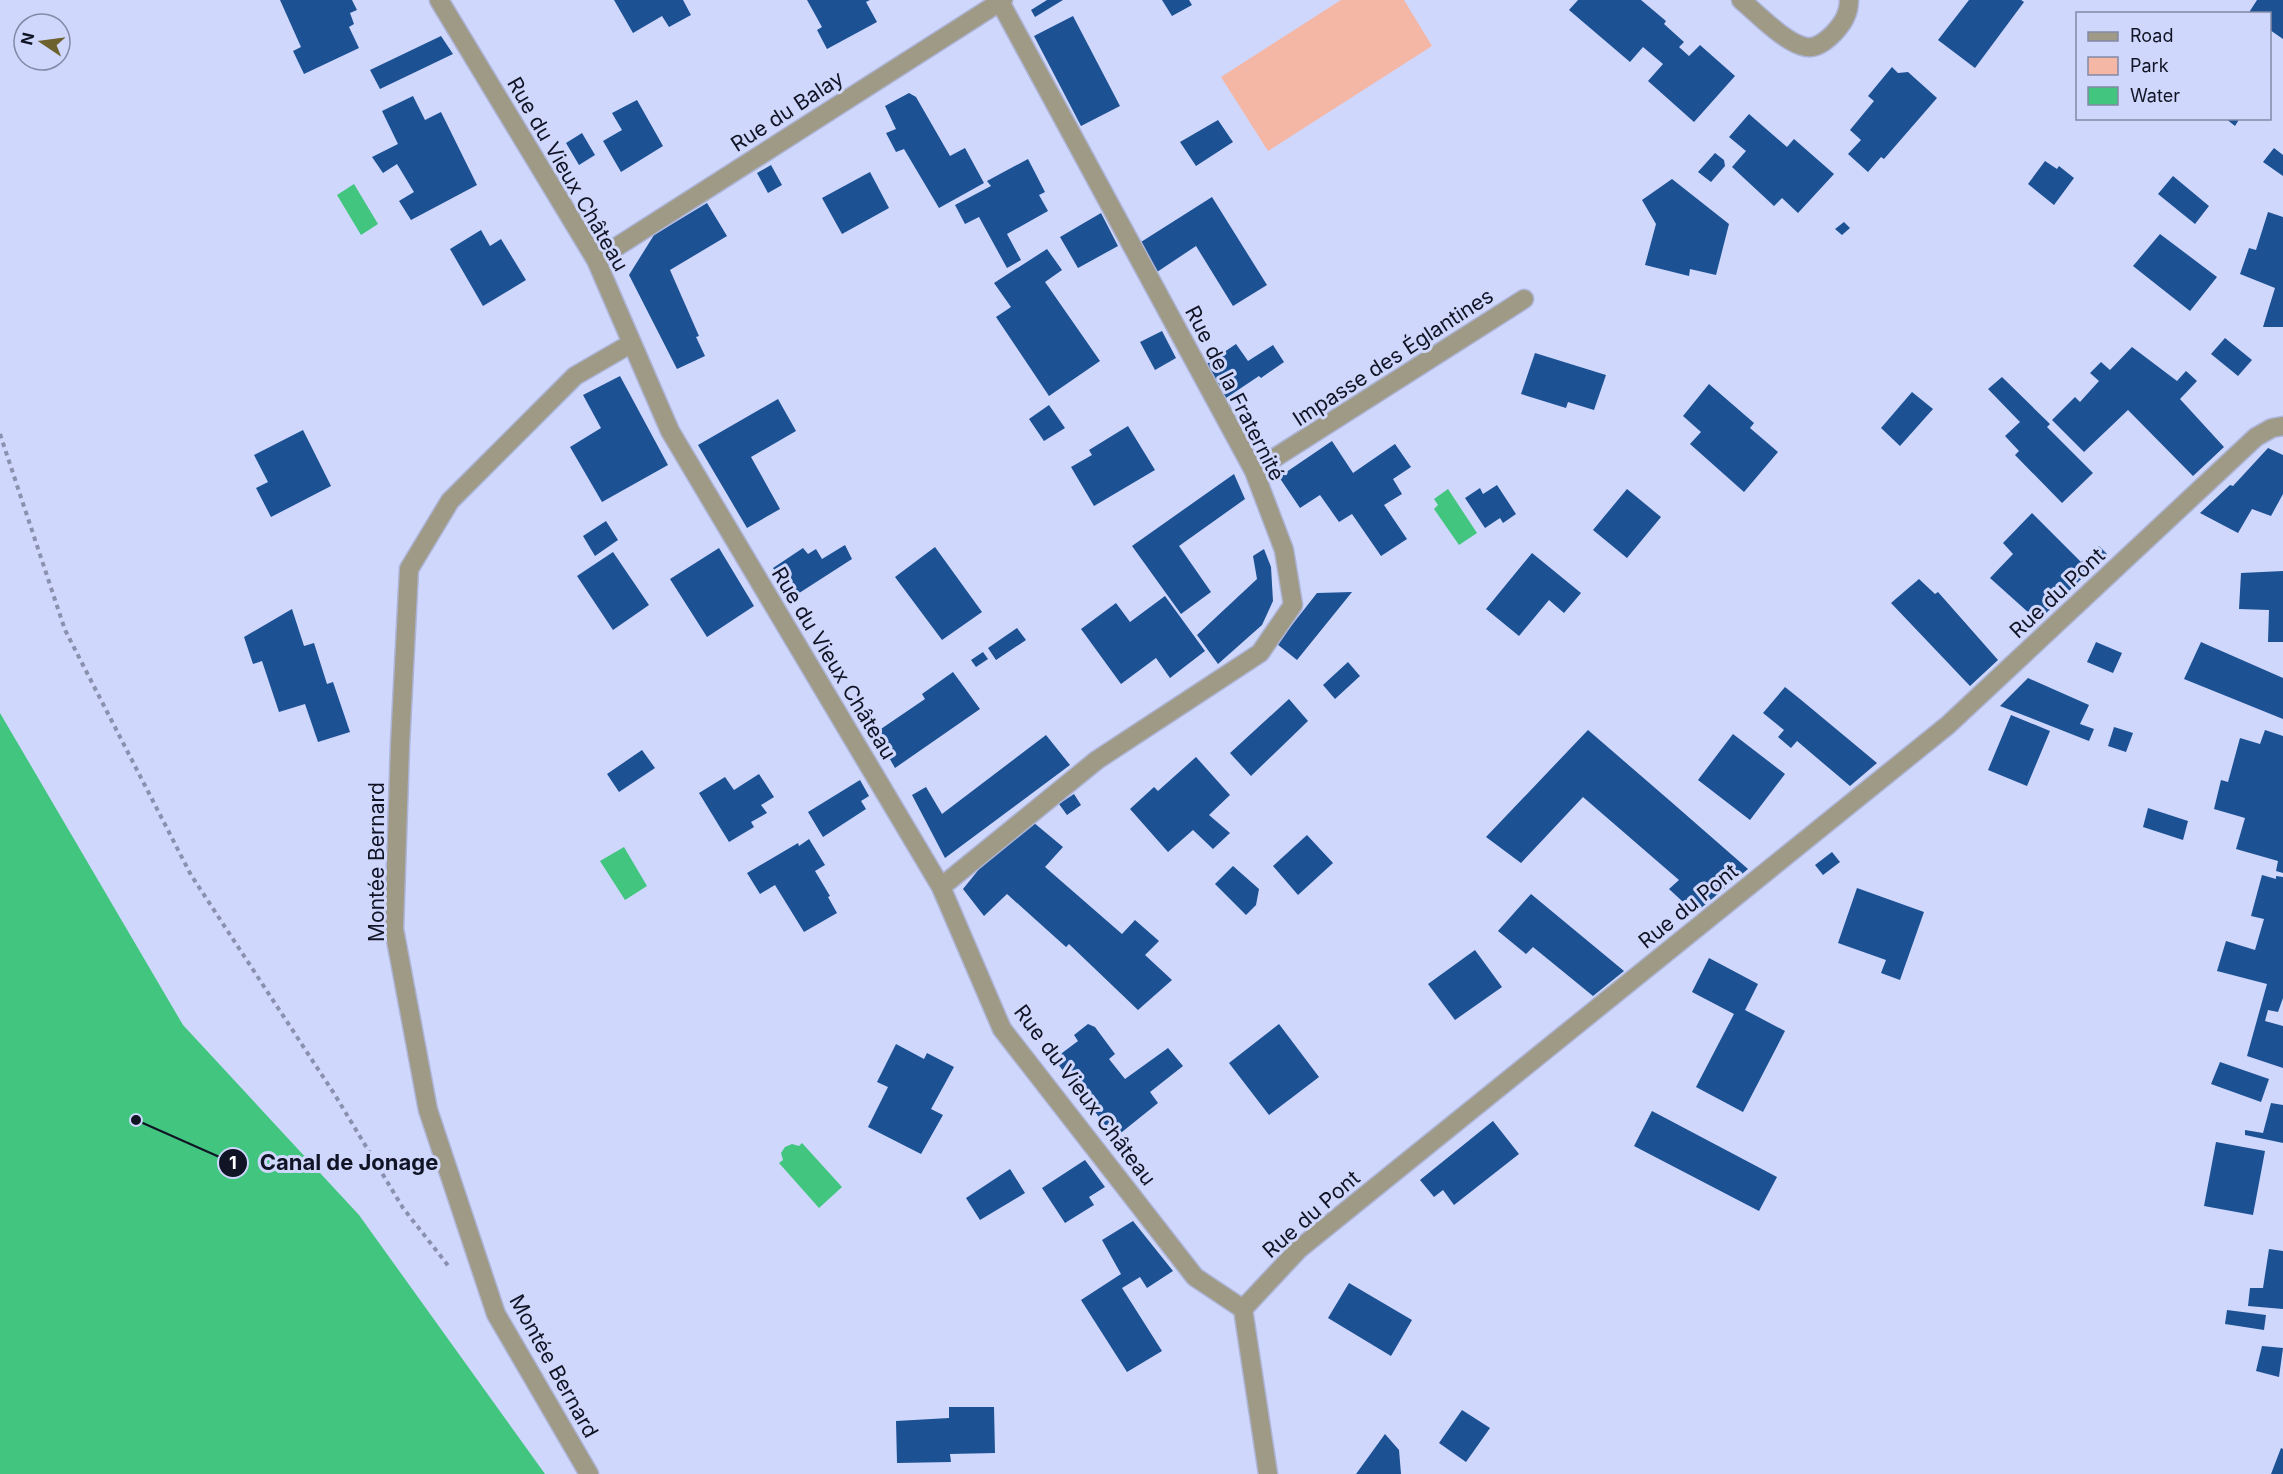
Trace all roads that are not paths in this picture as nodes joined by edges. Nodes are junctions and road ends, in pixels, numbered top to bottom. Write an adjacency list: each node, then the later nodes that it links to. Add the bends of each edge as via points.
1 (439, 0): 5 (street, Rue du Vieux Château)
2 (1741, 0): 3 (street, via 1787,38 1807,47 1825,42 1842,25)
3 (1849, 0)
4 (1000, 1): 5 (street, Rue du Balay); 9 (street, Rue de la Fraternité)
5 (596, 260): 7 (street, Rue du Vieux Château)
6 (1524, 299): 9 (street, Impasse des Églantines)
7 (632, 343): 10 (street, Rue du Vieux Château, via 670,431); 12 (street, Montée Bernard, via 575,376 450,501 409,569 399,768 394,929 428,1110 496,1314)
8 (2283, 426): 11 (street, Rue du Pont, via 2256,437 1948,725 1299,1249)
9 (1254, 471): 10 (street, Rue de la Fraternité, via 1284,550 1293,604 1260,653 1097,760)
10 (941, 887): 11 (street, Rue du Vieux Château, via 1002,1029 1195,1277)
11 (1243, 1309): 13 (street)
12 (589, 1474)
13 (1268, 1474)

